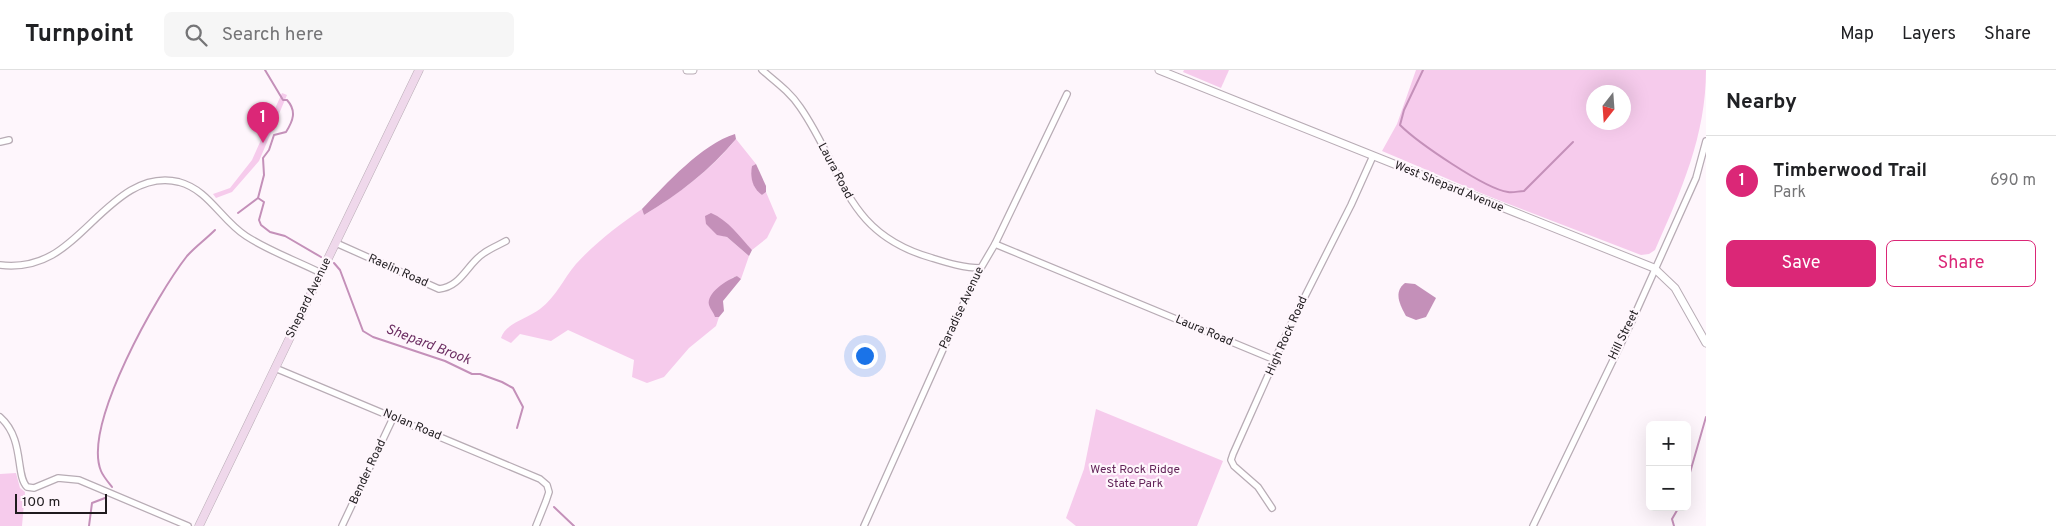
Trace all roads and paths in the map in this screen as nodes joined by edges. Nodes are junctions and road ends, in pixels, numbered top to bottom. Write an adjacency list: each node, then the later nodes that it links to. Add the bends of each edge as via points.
1 (419, 70): 12 (main road, Shepard Avenue)
2 (688, 70): 3 (street)
3 (693, 70)
4 (762, 70): 15 (street, Laura Road, via 801,108 843,189 876,230 908,250 968,268)
5 (1159, 70): 10 (street, West Shepard Avenue)
6 (1067, 94): 13 (street, Paradise Avenue)
7 (9, 140): 9 (street)
8 (1706, 140): 16 (street, Hill Street, via 1696,178)
9 (0, 142)
10 (1373, 156): 16 (street, West Shepard Avenue); 19 (street, High Rock Road)
11 (506, 241): 12 (street, Raelin Road, via 484,253 449,288 439,288)
12 (336, 243): 17 (main road, Shepard Avenue)
13 (995, 244): 15 (street, Paradise Avenue); 19 (street, Laura Road)
14 (0, 265): 17 (street, via 25,264 52,255 130,191 149,182 164,180 194,188 248,237)
15 (981, 268): 28 (street, Paradise Avenue)
16 (1654, 268): 18 (street, West Shepard Avenue, via 1675,288); 29 (street, Hill Street, via 1631,323)
17 (321, 273): 20 (main road, Shepard Avenue)
18 (1706, 343)
19 (1275, 360): 23 (street, High Rock Road, via 1232,460 1234,466 1258,487)
20 (275, 368): 22 (street, Nolan Road); 25 (main road, Shepard Avenue)
21 (0, 418): 24 (street, via 16,442 22,481 27,486 34,488 58,478 79,480)
22 (393, 418): 26 (street, Bender Road); 27 (street, Nolan Road, via 547,484 549,492)
23 (1272, 508)
24 (188, 526)
25 (199, 526)
26 (342, 526)
27 (536, 526)
28 (864, 526)
29 (1532, 526)

